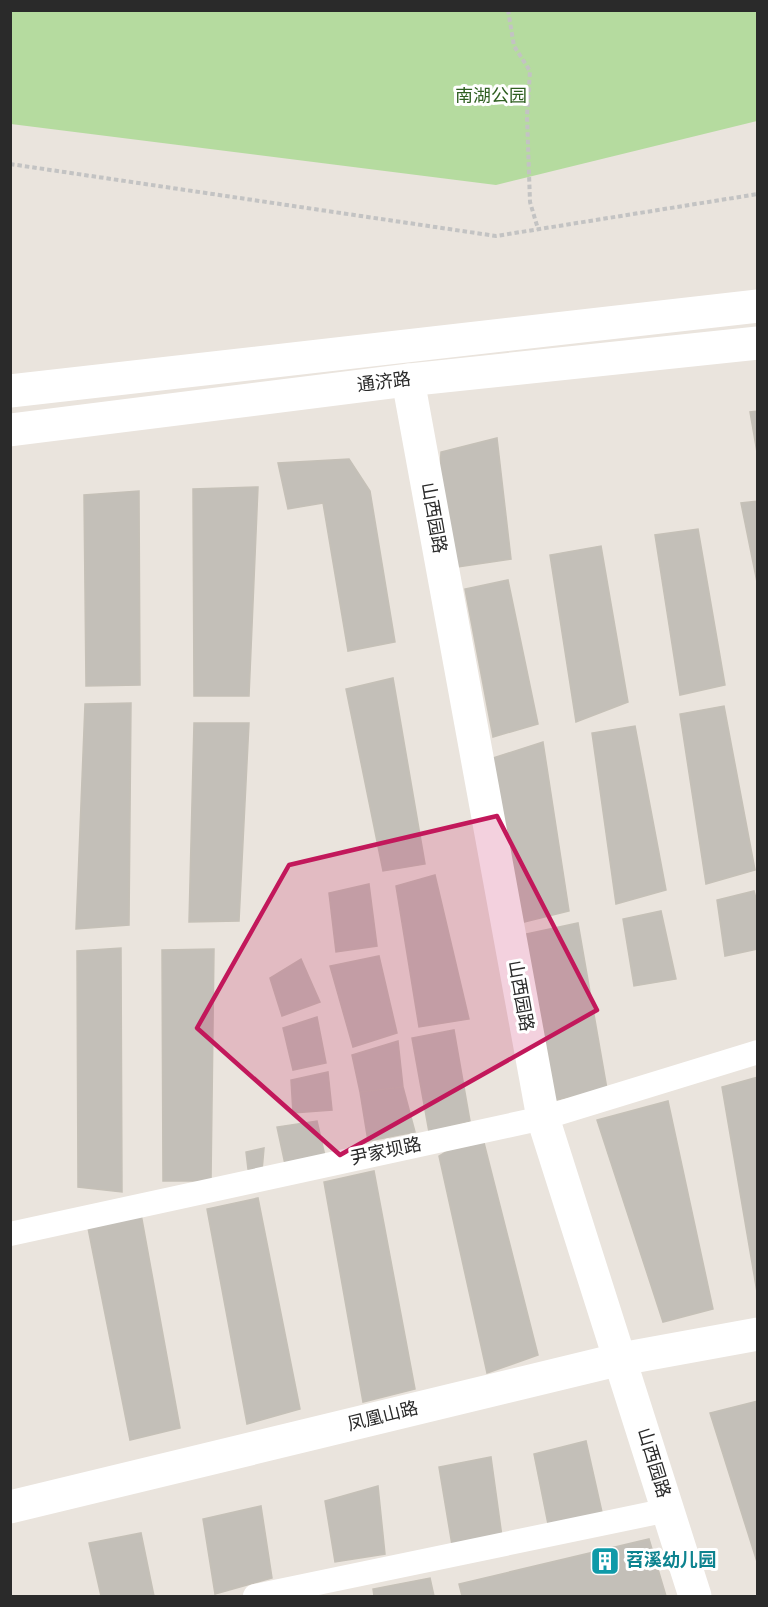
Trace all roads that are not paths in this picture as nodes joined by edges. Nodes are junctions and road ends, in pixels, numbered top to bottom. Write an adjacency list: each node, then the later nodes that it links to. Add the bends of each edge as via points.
1 (758, 306): 4 (street, 通济路)
2 (758, 343): 3 (street, 通济路)
3 (408, 380): 5 (street, 通济路); 7 (street, 山西园路)
4 (10, 391)
5 (10, 430)
6 (758, 1052): 7 (street, 尹家坝路)
7 (543, 1118): 8 (street, 尹家坝路); 10 (street, 山西园路)
8 (10, 1234)
9 (758, 1334): 10 (street, 凤凰山路)
10 (621, 1359): 11 (street, 凤凰山路); 12 (street, 山西园路)
11 (10, 1507)
12 (668, 1510): 13 (street); 14 (street, 山西园路)
13 (255, 1596)
14 (695, 1596)

